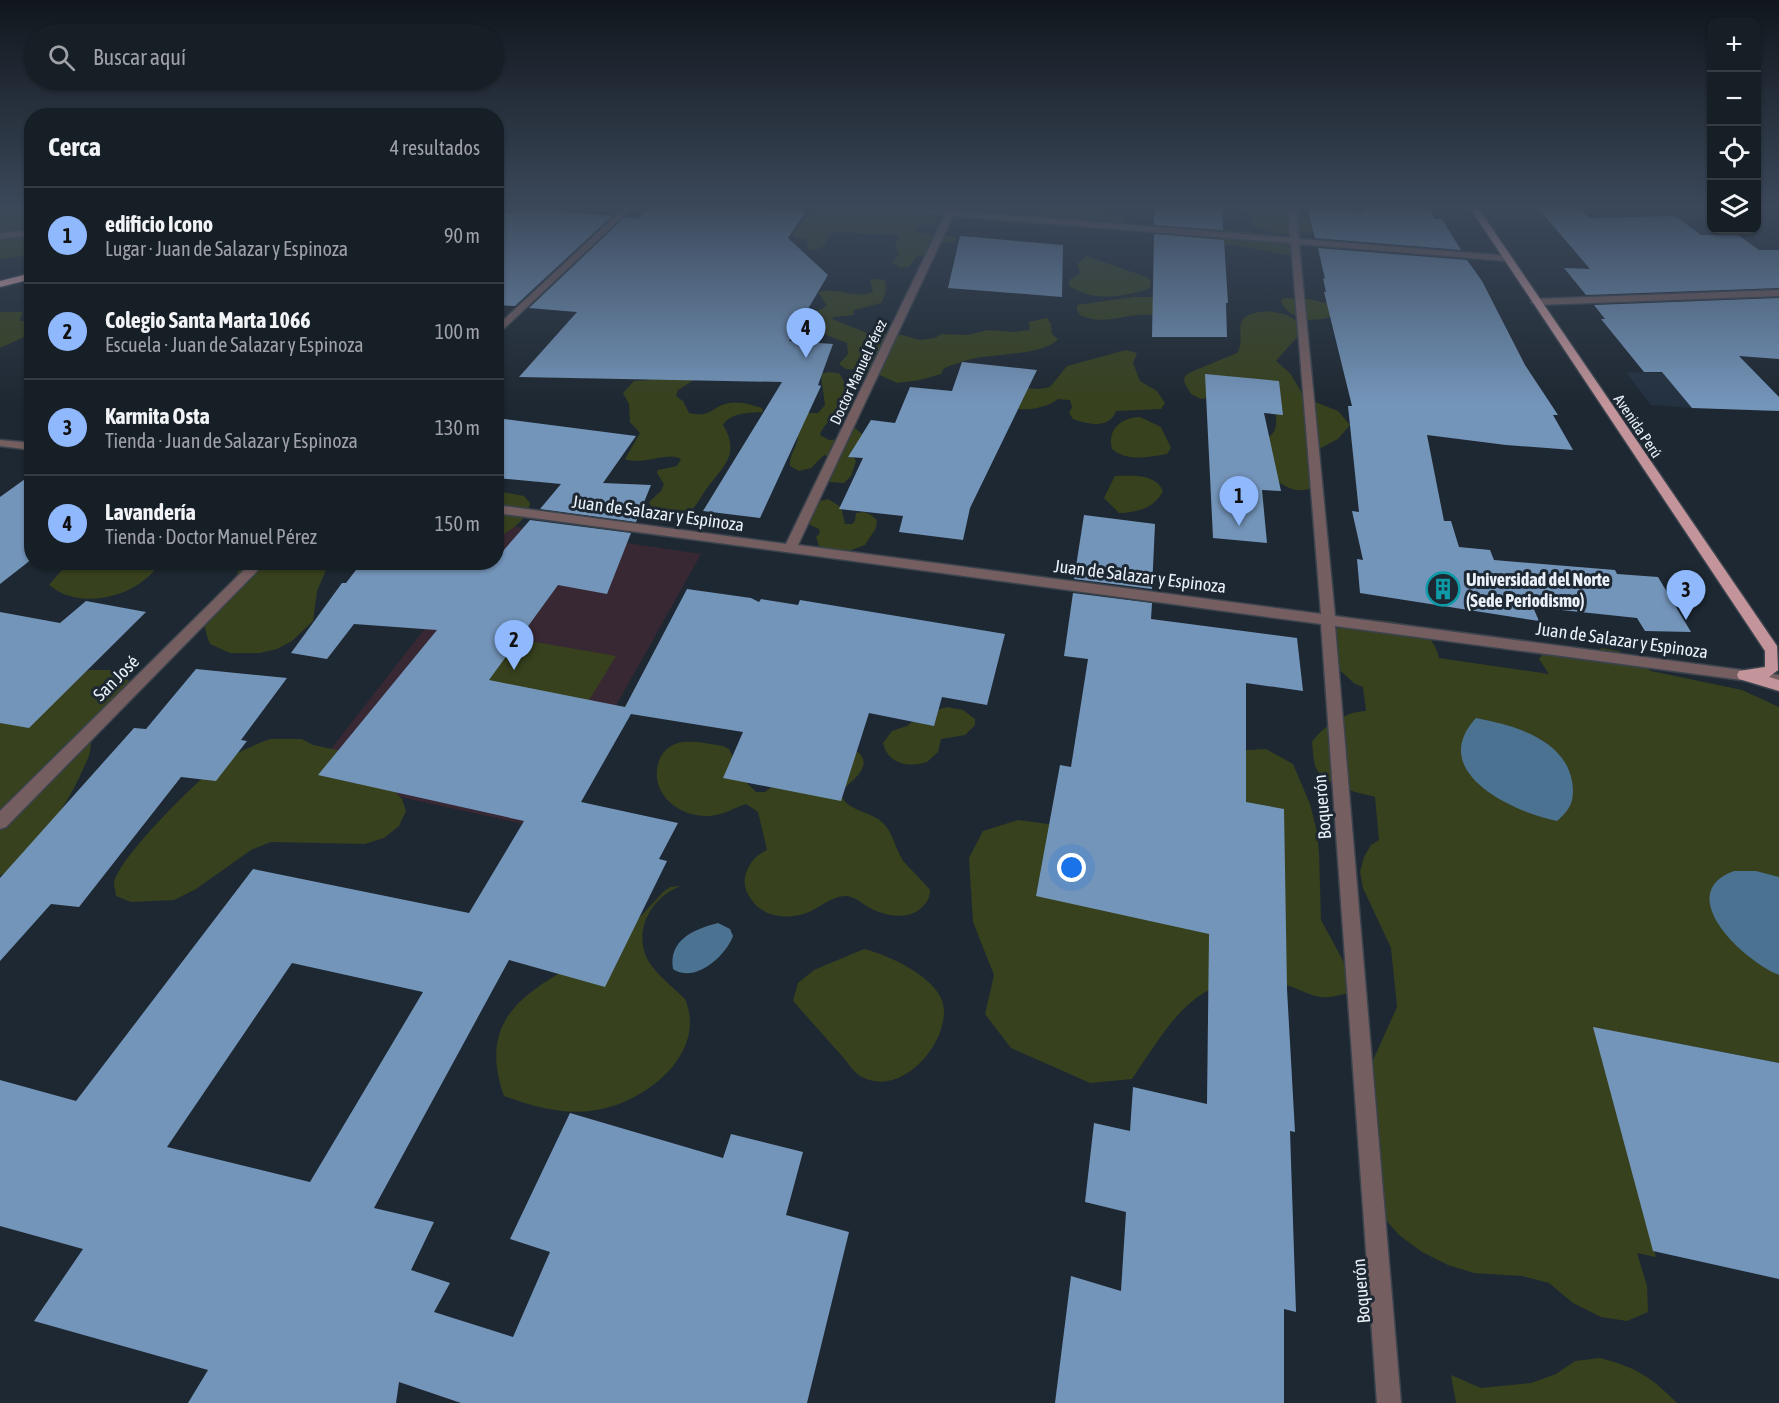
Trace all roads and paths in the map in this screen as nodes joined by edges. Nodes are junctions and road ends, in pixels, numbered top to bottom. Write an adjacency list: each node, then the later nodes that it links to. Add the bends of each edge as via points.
1 (559, 273): 9 (street)
2 (922, 273): 13 (street, Doctor Manuel Pérez)
3 (1298, 273): 15 (street, Boquerón)
4 (1517, 273): 8 (main road, Avenida Perú)
5 (24, 278): 6 (highway)
6 (0, 284)
7 (1779, 293): 8 (street)
8 (1536, 302): 16 (main road, Avenida Perú)
9 (504, 325)
10 (0, 443): 11 (street)
11 (24, 446)
12 (504, 510): 13 (street, Juan de Salazar y Espinoza)
13 (790, 549): 15 (street, Juan de Salazar y Espinoza)
14 (252, 570): 20 (street, San José)
15 (1328, 619): 17 (street, Juan de Salazar y Espinoza); 21 (street, Boquerón)
16 (1777, 656): 17 (main road, via 1770,670)
17 (1744, 675): 18 (street, Juan de Salazar y Espinoza); 19 (main road)
18 (1779, 680)
19 (1779, 686)
20 (0, 822)
21 (1389, 1403)

